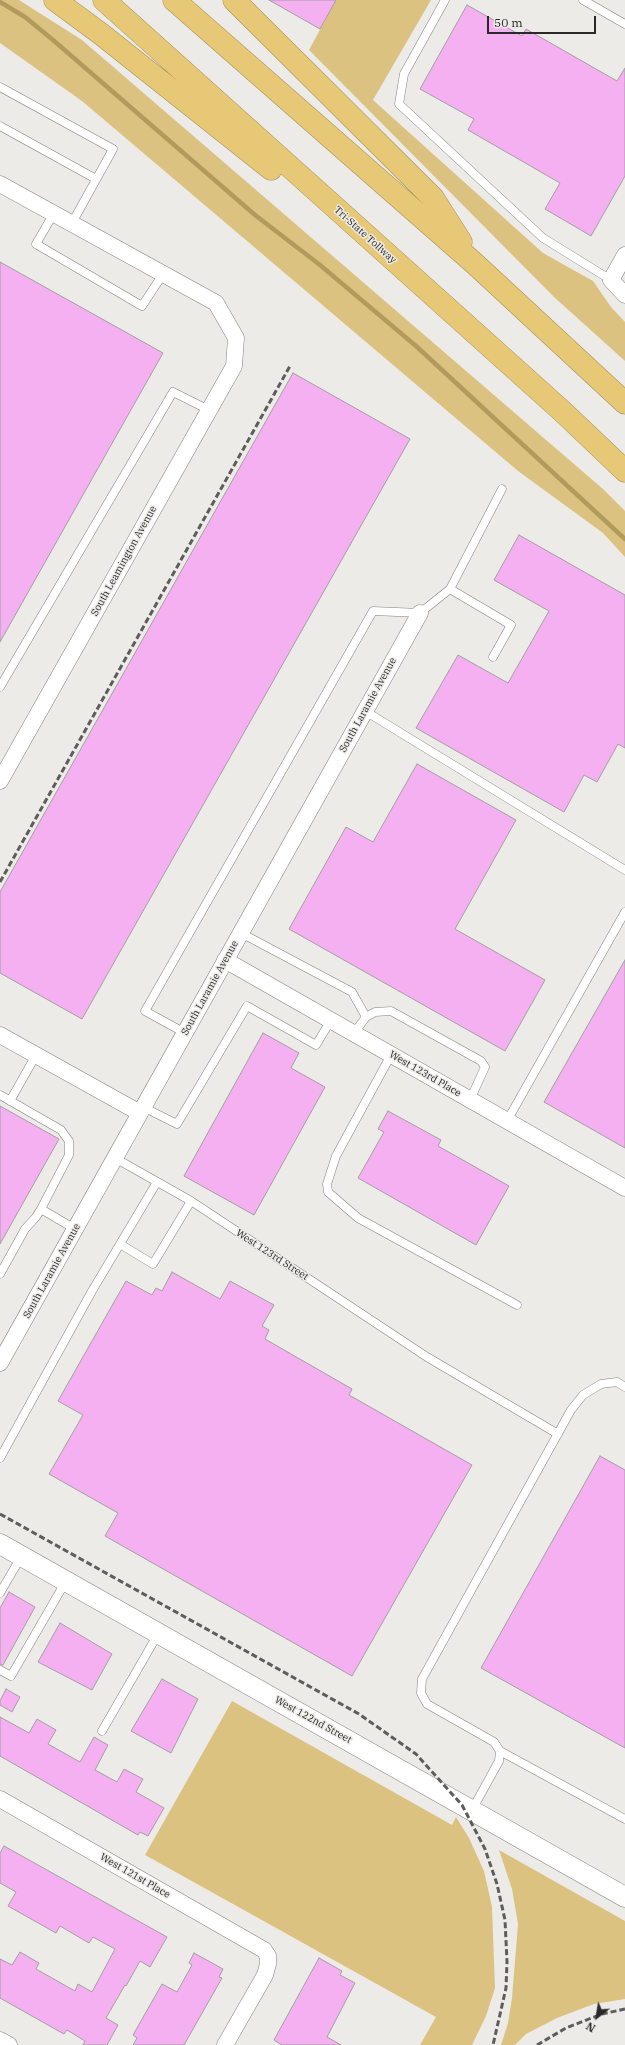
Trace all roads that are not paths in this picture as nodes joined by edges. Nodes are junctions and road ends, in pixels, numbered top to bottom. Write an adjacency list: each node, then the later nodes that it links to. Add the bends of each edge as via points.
1 (54, 0): 19 (highway, via 101,34)
2 (104, 0): 19 (highway, Tri-State Tollway)
3 (174, 0): 15 (highway)
4 (234, 0): 15 (highway, via 433,198)
5 (445, 0): 17 (lane, via 404,74 399,104 543,238)
6 (582, 0): 7 (lane)
7 (625, 24)
8 (0, 87): 10 (lane, via 113,149)
9 (0, 126): 10 (lane)
10 (96, 179): 13 (lane)
11 (0, 184): 12 (street)
12 (54, 213): 13 (street); 16 (lane, via 36,244 142,306)
13 (72, 223): 16 (street)
14 (625, 255): 17 (street)
15 (474, 263): 20 (highway)
16 (163, 274): 21 (street, South Leamington Avenue, via 216,303 236,338 234,366)
17 (611, 280): 18 (street)
18 (625, 295)
19 (442, 304): 22 (highway, Tri-State Tollway)
20 (625, 403)
21 (209, 410): 27 (lane, via 173,392); 29 (street, South Leamington Avenue)
22 (625, 471)
23 (502, 489): 24 (lane)
24 (450, 589): 25 (lane); 26 (lane, via 511,625)
25 (420, 613): 28 (street, South Laramie Avenue); 36 (lane, via 373,611 145,1011)
26 (493, 657)
27 (0, 687)
28 (365, 711): 30 (lane); 32 (street, South Laramie Avenue)
29 (2, 773)
30 (625, 870)
31 (625, 912): 45 (lane)
32 (241, 933): 33 (street, South Laramie Avenue); 34 (lane, via 352,992)
33 (225, 960): 35 (street, West 123rd Place); 36 (street, South Laramie Avenue)
34 (366, 1017): 37 (lane); 43 (lane, via 375,1012 391,1011 481,1062 485,1067)
35 (331, 1020): 37 (street, West 123rd Place); 44 (lane, via 316,1045 247,1006 177,1124)
36 (185, 1033): 44 (street, South Laramie Avenue)
37 (354, 1033): 40 (street, West 123rd Place)
38 (0, 1035): 39 (street)
39 (36, 1055): 42 (lane); 44 (street)
40 (391, 1055): 43 (street, West 123rd Place); 54 (lane, via 336,1156 327,1184 328,1192 358,1218)
41 (0, 1095): 42 (lane)
42 (10, 1100): 50 (lane, via 61,1130 69,1141 68,1155)
43 (470, 1100): 45 (street, West 123rd Place)
44 (142, 1110): 46 (street, South Laramie Avenue)
45 (507, 1121): 48 (street, West 123rd Place)
46 (115, 1158): 47 (lane, West 123rd Street); 51 (street, South Laramie Avenue)
47 (157, 1182): 49 (lane, West 123rd Street); 52 (lane)
48 (625, 1188)
49 (191, 1201): 52 (lane, via 153,1264); 57 (lane, West 123rd Street, via 426,1356)
50 (41, 1209): 51 (lane); 53 (lane, via 25,1229)
51 (75, 1229): 55 (street, South Laramie Avenue)
52 (120, 1244): 58 (lane)
53 (0, 1274)
54 (517, 1305)
55 (0, 1363)
56 (625, 1387): 57 (lane, via 617,1382 601,1384 583,1395 571,1410)
57 (558, 1434): 66 (lane, via 422,1678 421,1693 427,1704 494,1742)
58 (0, 1458)
59 (0, 1544): 60 (street, West 122nd Street)
60 (22, 1556): 61 (street, West 122nd Street); 62 (lane)
61 (66, 1581): 63 (street, West 122nd Street); 64 (lane, via 11,1676)
62 (0, 1593)
63 (159, 1634): 65 (lane); 68 (street, West 122nd Street)
64 (0, 1670)
65 (102, 1731)
66 (500, 1751): 68 (lane, via 499,1761); 69 (lane)
67 (0, 1799): 73 (street, West 121st Place, via 257,1945 268,1956 265,1975)
68 (472, 1810): 70 (street, West 122nd Street)
69 (625, 1819)
70 (625, 1897)
71 (0, 2040): 72 (street)
72 (9, 2045)
73 (225, 2045)

